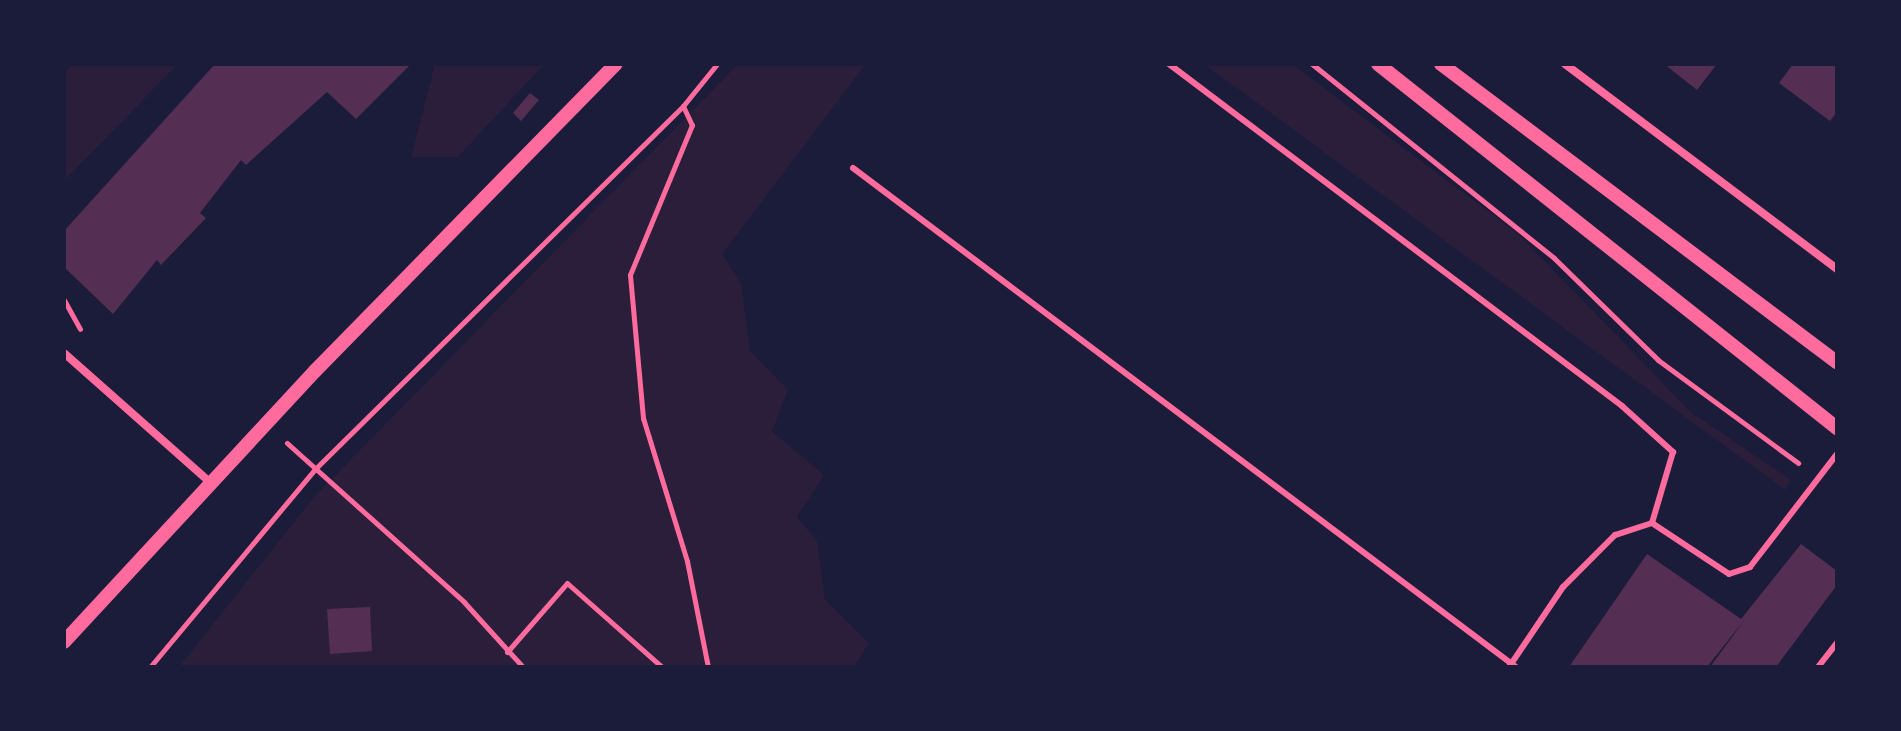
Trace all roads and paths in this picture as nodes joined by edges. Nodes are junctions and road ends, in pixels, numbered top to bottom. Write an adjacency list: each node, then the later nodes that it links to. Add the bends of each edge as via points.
1 (616, 64): 13 (street)
2 (1169, 64): 19 (lane, via 1622,406 1673,452)
3 (1312, 64): 17 (path, via 1554,258 1658,360)
4 (1378, 64): 14 (street)
5 (1441, 64): 12 (street)
6 (1565, 64): 10 (street)
7 (715, 65): 8 (path)
8 (683, 106): 16 (path); 28 (path, via 692,125 630,275 643,418 687,561)
9 (853, 168): 24 (lane)
10 (1837, 269)
11 (64, 353): 18 (street)
12 (1837, 362)
13 (267, 425): 16 (path); 18 (street)
14 (1837, 428)
15 (1837, 454): 17 (lane)
16 (315, 469): 22 (path, via 464,602); 25 (path)
17 (1819, 479): 19 (lane, via 1750,567 1729,574)
18 (212, 484): 20 (street)
19 (1652, 523): 24 (lane, via 1615,535 1563,587)
20 (64, 642)
21 (1837, 643): 23 (lane)
22 (507, 652): 26 (path); 27 (path, via 567,583)
23 (1834, 654): 29 (lane)
24 (1512, 666)
25 (150, 667)
26 (523, 667)
27 (662, 667)
28 (708, 667)
29 (1818, 667)

